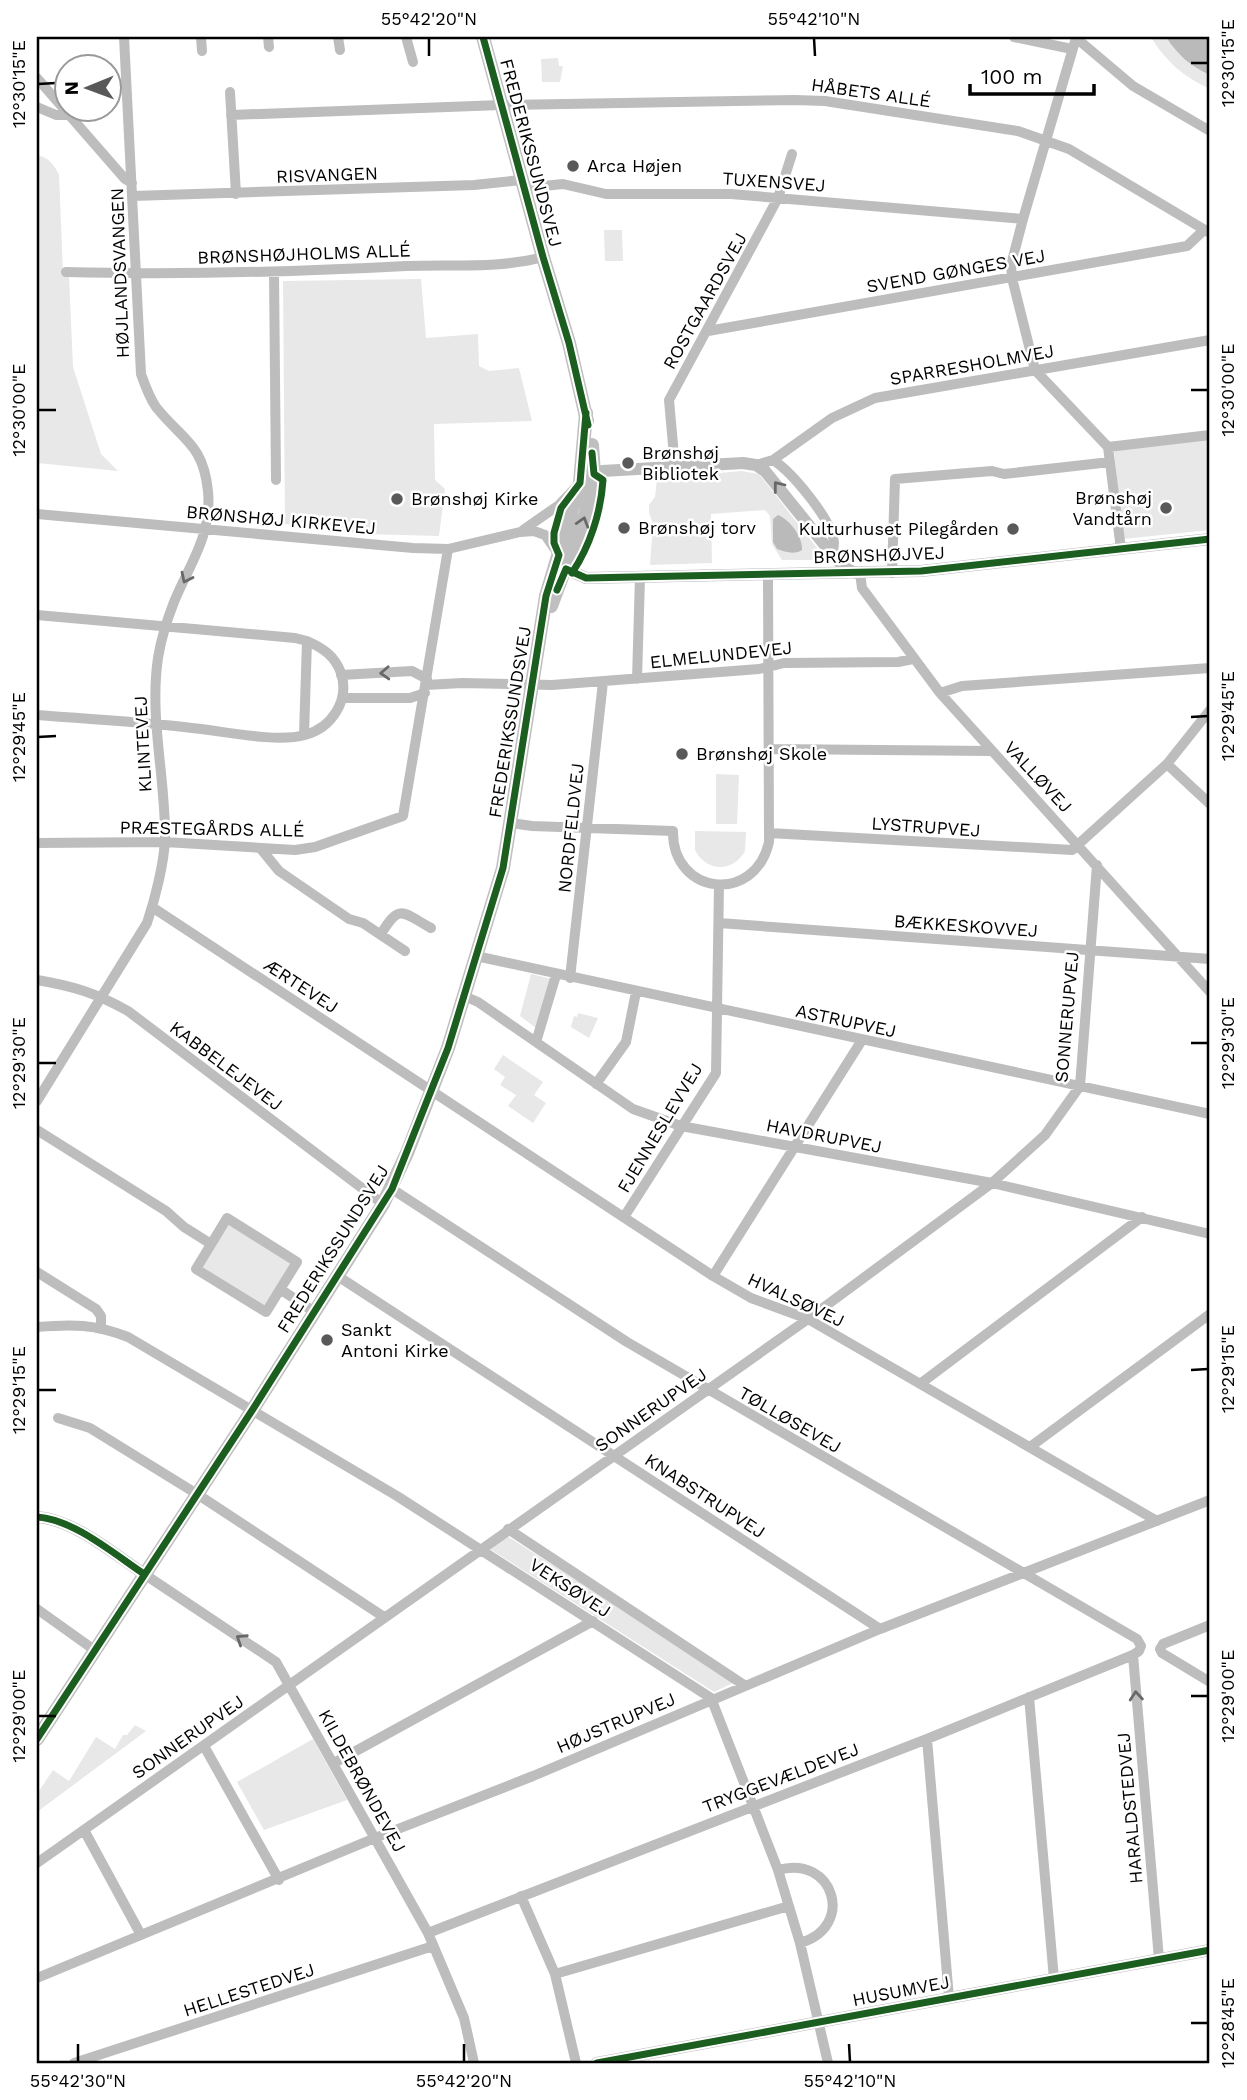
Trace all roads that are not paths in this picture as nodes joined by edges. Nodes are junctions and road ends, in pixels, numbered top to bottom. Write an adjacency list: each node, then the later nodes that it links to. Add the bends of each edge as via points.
1 (124, 37): 21 (street, HØJLANDSVANGEN)
2 (201, 37): 10 (street)
3 (338, 37): 9 (street)
4 (406, 37): 11 (street)
5 (483, 37): 15 (main road, FREDERIKSSUNDSVEJ)
6 (1014, 37): 8 (street)
7 (1076, 37): 8 (street); 18 (street, via 1133,86)
8 (1072, 49): 19 (street)
9 (340, 50)
10 (202, 51)
11 (413, 62)
12 (37, 78): 14 (street)
13 (230, 92): 16 (street)
14 (52, 96)
15 (501, 105): 16 (street, HÅBETS ALLÉ); 19 (street, HÅBETS ALLÉ, via 825,101); 22 (main road, FREDERIKSSUNDSVEJ)
16 (231, 115): 23 (street)
17 (74, 122): 21 (street)
18 (1210, 131)
19 (1046, 139): 26 (street); 27 (street, HÅBETS ALLÉ)
20 (792, 154): 25 (street, ROSTGAARDSVEJ)
21 (132, 183): 24 (street, HØJLANDSVANGEN)
22 (523, 184): 23 (street, RISVANGEN); 25 (street, TUXENSVEJ, via 563,184 606,194); 28 (main road, FREDERIKSSUNDSVEJ)
23 (236, 194): 24 (street, RISVANGEN)
24 (133, 196): 31 (street, HØJLANDSVANGEN)
25 (778, 198): 26 (street, TUXENSVEJ); 33 (street, ROSTGAARDSVEJ)
26 (1023, 219): 32 (street)
27 (1207, 232): 32 (street, SVEND GØNGES VEJ, via 1186,246)
28 (543, 257): 30 (street, BRØNSHØJHOLMS ALLÉ); 36 (main road, FREDERIKSSUNDSVEJ)
29 (66, 272): 31 (street, BRØNSHØJHOLMS ALLÉ)
30 (274, 273): 31 (street, BRØNSHØJHOLMS ALLÉ); 44 (street)
31 (136, 274): 47 (street, HØJLANDSVANGEN, via 141,374 157,408 200,458 208,493)
32 (1012, 278): 33 (street, SVEND GØNGES VEJ); 35 (street)
33 (708, 331): 42 (street, ROSTGAARDSVEJ, via 669,400)
34 (1210, 340): 35 (street, SPARRESHOLMVEJ)
35 (1035, 370): 38 (street); 39 (street, SPARRESHOLMVEJ, via 875,398 832,418)
36 (586, 413): 43 (main road, FREDERIKSSUNDSVEJ); 45 (main road, FREDERIKSSUNDSVEJ)
37 (1210, 435): 38 (street)
38 (1108, 447): 40 (street)
39 (774, 460): 41 (street, SPARRESHOLMVEJ); 52 (street, via 787,470 830,528)
40 (1110, 462): 51 (street); 57 (street, BRØNSHØJVEJ, via 1004,474 992,471 895,479)
41 (756, 465): 42 (street); 52 (street, one-way to 41, via 774,480)
42 (675, 467): 43 (street)
43 (594, 474): 45 (street); 54 (main road, FREDERIKSSUNDSVEJ, one-way to 43)
44 (276, 480)
45 (580, 483): 48 (street, BRØNSHØJ KIRKEVEJ, via 559,505); 53 (main road, FREDERIKSSUNDSVEJ)
46 (37, 514): 47 (street, BRØNSHØJ KIRKEVEJ)
47 (206, 530): 50 (street, BRØNSHØJ KIRKEVEJ); 61 (street, KLINTEVEJ, one-way to 61)
48 (520, 532): 50 (street, BRØNSHØJ KIRKEVEJ); 53 (street, via 540,532)
49 (1210, 539): 51 (street, BRØNSHØJVEJ)
50 (448, 549): 70 (street, PRÆSTEGÅRDS ALLÉ)
51 (1121, 550): 57 (street, BRØNSHØJVEJ)
52 (832, 554): 55 (street, via 825,568); 56 (street)
53 (559, 555): 54 (street); 62 (main road, FREDERIKSSUNDSVEJ, via 546,596)
54 (566, 569): 59 (street, BRØNSHØJVEJ, via 586,578); 62 (main road, FREDERIKSSUNDSVEJ)
55 (801, 573): 56 (street, BRØNSHØJVEJ); 58 (street, BRØNSHØJVEJ)
56 (858, 573): 57 (street, BRØNSHØJVEJ); 64 (street, VALLØVEJ, via 862,588)
57 (892, 573)
58 (768, 574): 59 (street, BRØNSHØJVEJ); 65 (street)
59 (640, 577): 68 (street)
60 (37, 615): 61 (street)
61 (165, 627): 63 (street); 76 (street, KLINTEVEJ, via 155,688)
62 (540, 640): 71 (main road, FREDERIKSSUNDSVEJ)
63 (307, 641): 67 (street, via 329,653); 77 (street)
64 (912, 659): 65 (street, ELMELUNDEVEJ); 72 (street, VALLØVEJ)
65 (769, 667): 68 (street, ELMELUNDEVEJ); 78 (street)
66 (1210, 668): 72 (street, via 962,686)
67 (341, 675): 70 (street, one-way to 67, via 412,671); 73 (street)
68 (636, 679): 69 (street, ELMELUNDEVEJ)
69 (603, 682): 71 (street, ELMELUNDEVEJ); 83 (street, NORDFELDVEJ)
70 (426, 685): 71 (street, ELMELUNDEVEJ); 73 (street, via 410,698); 88 (street, PRÆSTEGÅRDS ALLÉ, via 403,816 315,847)
71 (532, 685): 82 (main road, FREDERIKSSUNDSVEJ)
72 (940, 694): 79 (street, VALLØVEJ)
73 (342, 698): 77 (street, via 329,722)
74 (1210, 710): 80 (street)
75 (37, 715): 76 (street)
76 (155, 724): 77 (street, via 277,737); 85 (street, KLINTEVEJ)
77 (304, 735)
78 (769, 750): 79 (street); 84 (street)
79 (992, 751): 87 (street, VALLØVEJ)
80 (1167, 764): 81 (street); 87 (street)
81 (1210, 804)
82 (511, 823): 83 (street); 97 (main road, FREDERIKSSUNDSVEJ, via 503,868)
83 (586, 829): 90 (street, via 673,831 677,857 687,872); 101 (street, NORDFELDVEJ)
84 (769, 834): 87 (street, LYSTRUPVEJ, via 1050,851); 90 (street, via 759,867 745,878)
85 (165, 842): 86 (street, PRÆSTEGÅRDS ALLÉ); 88 (street, PRÆSTEGÅRDS ALLÉ); 91 (street, KLINTEVEJ)
86 (37, 843)
87 (1079, 845): 89 (street, VALLØVEJ)
88 (261, 849): 94 (street, via 279,871 349,919)
89 (1097, 865): 96 (street, SONNERUPVEJ); 98 (street, VALLØVEJ)
90 (719, 885): 92 (street, FJENNESLEVVEJ)
91 (152, 906): 105 (street, KLINTEVEJ, via 147,923); 112 (street, ÆRTEVEJ)
92 (719, 923): 96 (street, BÆKKESKOVVEJ); 107 (street, FJENNESLEVVEJ)
93 (431, 928): 94 (street, via 397,913)
94 (381, 934): 95 (street)
95 (405, 951)
96 (1089, 951): 98 (street, BÆKKESKOVVEJ); 111 (street, SONNERUPVEJ)
97 (476, 956): 100 (street, ASTRUPVEJ); 106 (main road, FREDERIKSSUNDSVEJ)
98 (1178, 957): 99 (street, BÆKKESKOVVEJ); 104 (street, VALLØVEJ)
99 (1210, 960)
100 (556, 975): 101 (street, ASTRUPVEJ); 109 (street)
101 (570, 978): 103 (street, ASTRUPVEJ)
102 (37, 980): 105 (street, KABBELEJEVEJ)
103 (636, 992): 107 (street, ASTRUPVEJ); 110 (street, via 626,1042)
104 (1210, 992)
105 (102, 996): 113 (street, KLINTEVEJ); 120 (street, KABBELEJEVEJ)
106 (464, 996): 109 (street, HAVDRUPVEJ); 112 (main road, FREDERIKSSUNDSVEJ)
107 (718, 1010): 108 (street, ASTRUPVEJ); 115 (street, FJENNESLEVVEJ, via 716,1073)
108 (862, 1040): 111 (street, ASTRUPVEJ); 117 (street)
109 (536, 1041): 110 (street, HAVDRUPVEJ)
110 (596, 1084): 115 (street, HAVDRUPVEJ, via 633,1109)
111 (1080, 1086): 114 (street, ASTRUPVEJ); 118 (street, SONNERUPVEJ, via 1045,1135)
112 (432, 1091): 119 (main road, FREDERIKSSUNDSVEJ); 121 (street, HVALSØVEJ)
113 (37, 1101)
114 (1210, 1114)
115 (681, 1126): 117 (street, HAVDRUPVEJ); 121 (street, FJENNESLEVVEJ)
116 (37, 1130): 124 (street)
117 (794, 1146): 118 (street, HAVDRUPVEJ); 127 (street)
118 (992, 1183): 122 (street, HAVDRUPVEJ); 131 (street, SONNERUPVEJ)
119 (392, 1189): 120 (main road, FREDERIKSSUNDSVEJ); 135 (street, TØLLØSEVEJ)
120 (383, 1204): 126 (main road, FREDERIKSSUNDSVEJ)
121 (624, 1217): 127 (street, HVALSØVEJ)
122 (1142, 1217): 123 (street, HAVDRUPVEJ); 134 (street)
123 (1210, 1234)
124 (211, 1244): 128 (street, via 195,1269 266,1312); 128 (street, via 227,1218 285,1254 297,1262)
125 (37, 1272): 133 (street, via 96,1309)
126 (336, 1275): 129 (main road, FREDERIKSSUNDSVEJ); 139 (street, KNABSTRUPVEJ)
127 (713, 1276): 131 (street, HVALSØVEJ, via 751,1298)
128 (280, 1289): 129 (street)
129 (313, 1311): 136 (main road, FREDERIKSSUNDSVEJ)
130 (1210, 1314): 138 (street)
131 (808, 1319): 134 (street, HVALSØVEJ); 135 (street, SONNERUPVEJ)
132 (37, 1327): 133 (street)
133 (102, 1327): 136 (street, VEKSØVEJ, via 128,1337)
134 (920, 1384): 138 (street, HVALSØVEJ)
135 (707, 1390): 139 (street, SONNERUPVEJ); 146 (street, TØLLØSEVEJ)
136 (253, 1409): 140 (main road, FREDERIKSSUNDSVEJ); 145 (street, VEKSØVEJ)
137 (58, 1418): 140 (street, via 90,1428)
138 (1030, 1447): 143 (street, HVALSØVEJ)
139 (612, 1455): 144 (street, SONNERUPVEJ); 152 (street, KNABSTRUPVEJ)
140 (197, 1494): 147 (main road, FREDERIKSSUNDSVEJ); 149 (street)
141 (1210, 1500): 143 (street, HØJSTRUPVEJ)
142 (37, 1517): 147 (street, via 72,1527)
143 (1157, 1521): 146 (street, HØJSTRUPVEJ)
144 (508, 1529): 145 (street, SONNERUPVEJ); 158 (street, VEKSØVEJ)
145 (481, 1549): 149 (street, SONNERUPVEJ); 150 (street, VEKSØVEJ)
146 (1024, 1573): 152 (street, HØJSTRUPVEJ); 153 (street, TØLLØSEVEJ, via 1137,1639)
147 (144, 1574): 154 (main road, FREDERIKSSUNDSVEJ); 157 (street, KILDEBRØNDEVEJ, one-way to 147, via 276,1662)
148 (37, 1609): 154 (street)
149 (384, 1617): 157 (street, SONNERUPVEJ)
150 (593, 1621): 160 (street, VEKSØVEJ); 164 (street)
151 (1210, 1625): 156 (street, via 1160,1648)
152 (880, 1629): 158 (street, HØJSTRUPVEJ)
153 (1141, 1646): 155 (street, TRYGGEVÆLDEVEJ)
154 (93, 1649): 161 (main road, FREDERIKSSUNDSVEJ)
155 (1133, 1655): 159 (street, TRYGGEVÆLDEVEJ); 178 (street, HARALDSTEDVEJ, one-way to 155)
156 (1210, 1682)
157 (290, 1684): 163 (street, SONNERUPVEJ); 164 (street, KILDEBRØNDEVEJ)
158 (744, 1685): 160 (street, HØJSTRUPVEJ)
159 (1029, 1697): 162 (street, TRYGGEVÆLDEVEJ); 181 (street)
160 (711, 1699): 165 (street); 167 (street, HØJSTRUPVEJ)
161 (37, 1739)
162 (926, 1739): 165 (street, TRYGGEVÆLDEVEJ); 182 (street)
163 (204, 1746): 166 (street, SONNERUPVEJ); 170 (street)
164 (334, 1763): 167 (street, KILDEBRØNDEVEJ)
165 (754, 1805): 169 (street); 171 (street, TRYGGEVÆLDEVEJ)
166 (84, 1830): 168 (street, SONNERUPVEJ); 174 (street)
167 (375, 1838): 170 (street, HØJSTRUPVEJ); 173 (street, KILDEBRØNDEVEJ)
168 (37, 1863)
169 (778, 1870): 172 (street); 175 (street, via 803,1867 824,1880 831,1891 827,1926)
170 (279, 1880): 174 (street, HØJSTRUPVEJ)
171 (521, 1896): 173 (street, TRYGGEVÆLDEVEJ); 179 (street)
172 (789, 1906): 175 (street); 179 (street)
173 (428, 1933): 176 (street, KILDEBRØNDEVEJ)
174 (141, 1935): 180 (street, HØJSTRUPVEJ)
175 (800, 1943): 183 (street)
176 (433, 1946): 184 (street, HELLESTEDVEJ); 185 (street, KILDEBRØNDEVEJ, via 464,2018)
177 (1210, 1950): 178 (street, HUSUMVEJ)
178 (1159, 1959): 181 (street, HUSUMVEJ)
179 (555, 1974): 186 (street)
180 (37, 1978)
181 (1054, 1979): 182 (street, HUSUMVEJ)
182 (949, 1998): 183 (street, HUSUMVEJ)
183 (818, 2022): 187 (street, HUSUMVEJ); 188 (street)
184 (74, 2063)
185 (474, 2063)
186 (576, 2063)
187 (597, 2063)
188 (828, 2063)

